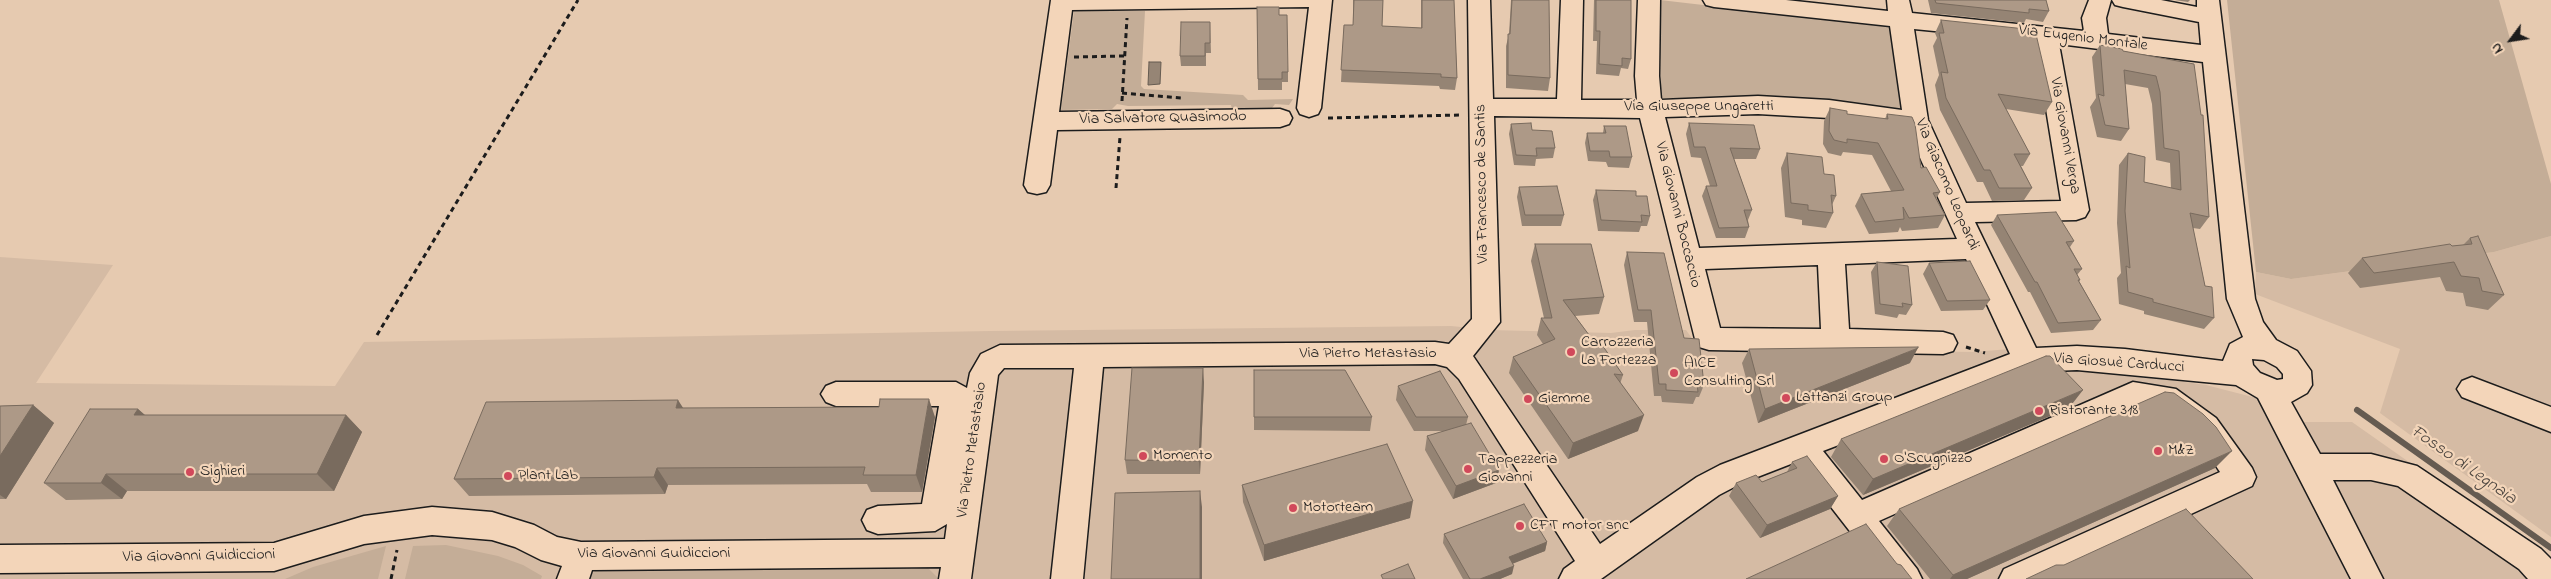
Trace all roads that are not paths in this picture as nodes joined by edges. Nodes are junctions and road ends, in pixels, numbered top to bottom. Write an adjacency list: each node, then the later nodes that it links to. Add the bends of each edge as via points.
1 (1306, 0): 20 (street, via 1061,3)
2 (1321, 0): 15 (street)
3 (1479, 0): 17 (street, Via Francesco de Santis)
4 (1572, 0): 14 (street)
5 (1649, 0): 16 (street, Via Giovanni Boccaccio, via 1647,76)
6 (1714, 0): 10 (street, Via Eugenio Montale)
7 (2100, 0): 12 (street, via 2094,18)
8 (2123, 0): 9 (street)
9 (2209, 9): 13 (street)
10 (1900, 10): 11 (street, Via Eugenio Montale); 19 (street, Via Giacomo Leopardi)
11 (2046, 34): 12 (street, Via Eugenio Montale); 22 (street, Via Giovanni Verga, via 2076,210)
12 (2097, 40): 13 (street, Via Eugenio Montale)
13 (2214, 55): 28 (street, via 2241,299 2251,326)
14 (1569, 107): 16 (street, Via Giuseppe Ungaretti); 17 (street, Via Giuseppe Ungaretti)
15 (1309, 108)
16 (1650, 108): 19 (street, Via Giuseppe Ungaretti, via 1758,105); 25 (street, Via Giovanni Boccaccio)
17 (1482, 111): 30 (street, Via Francesco de Santis, via 1486,322)
18 (1280, 118): 20 (street, Via Salvatore Quasimodo)
19 (1916, 120): 22 (street, Via Giacomo Leopardi)
20 (1046, 121): 21 (street)
21 (1036, 185)
22 (1958, 213): 23 (street, Via Giacomo Leopardi)
23 (1973, 249): 24 (street); 32 (street, Via Giacomo Leopardi)
24 (1831, 254): 25 (street); 26 (street)
25 (1689, 260): 26 (street, Via Giovanni Boccaccio, via 1709,339)
26 (1836, 340): 27 (street)
27 (1943, 343)
28 (2266, 348): 33 (street, via 2251,347 2240,352 2237,362); 34 (street, via 2287,359 2298,376 2297,385 2292,390)
29 (1090, 356): 30 (street, Via Pietro Metastasio, via 1435,353); 37 (street, Via Pietro Metastasio, via 1000,357 991,362); 49 (street)
30 (1455, 357): 48 (street, Via Pietro Metastasio, via 1469,371)
31 (2124, 361): 32 (street, Via Giosuè Carducci, via 2077,358); 33 (street, Via Giosuè Carducci); 38 (street)
32 (2017, 363): 40 (street, Via Giosuè Carducci)
33 (2243, 374): 34 (street, Via Giosuè Carducci)
34 (2268, 390): 41 (street)
35 (2472, 390): 39 (street)
36 (836, 394): 37 (street)
37 (968, 394): 43 (street, via 935,517); 45 (street, Via Pietro Metastasio)
38 (2133, 394): 42 (street); 51 (street, via 2166,398 2206,427 2240,476)
39 (2551, 420)
40 (1802, 447): 42 (street); 48 (street, Via Giosuè Carducci, via 1720,479)
41 (2311, 467): 52 (street); 53 (street, via 2372,467 2406,475 2530,560)
42 (1858, 516): 50 (street)
43 (878, 520)
44 (0, 560): 47 (street, Via Giovanni Guidiccioni)
45 (957, 566): 46 (street, Via Giovanni Guidiccioni)
46 (577, 567): 47 (street, Via Giovanni Guidiccioni, via 523,535 492,526 432,521 364,530 286,555)
47 (258, 569)
48 (1586, 572)
49 (1067, 579)
50 (1906, 579)
51 (2015, 579)
52 (2367, 579)
53 (2549, 579)

